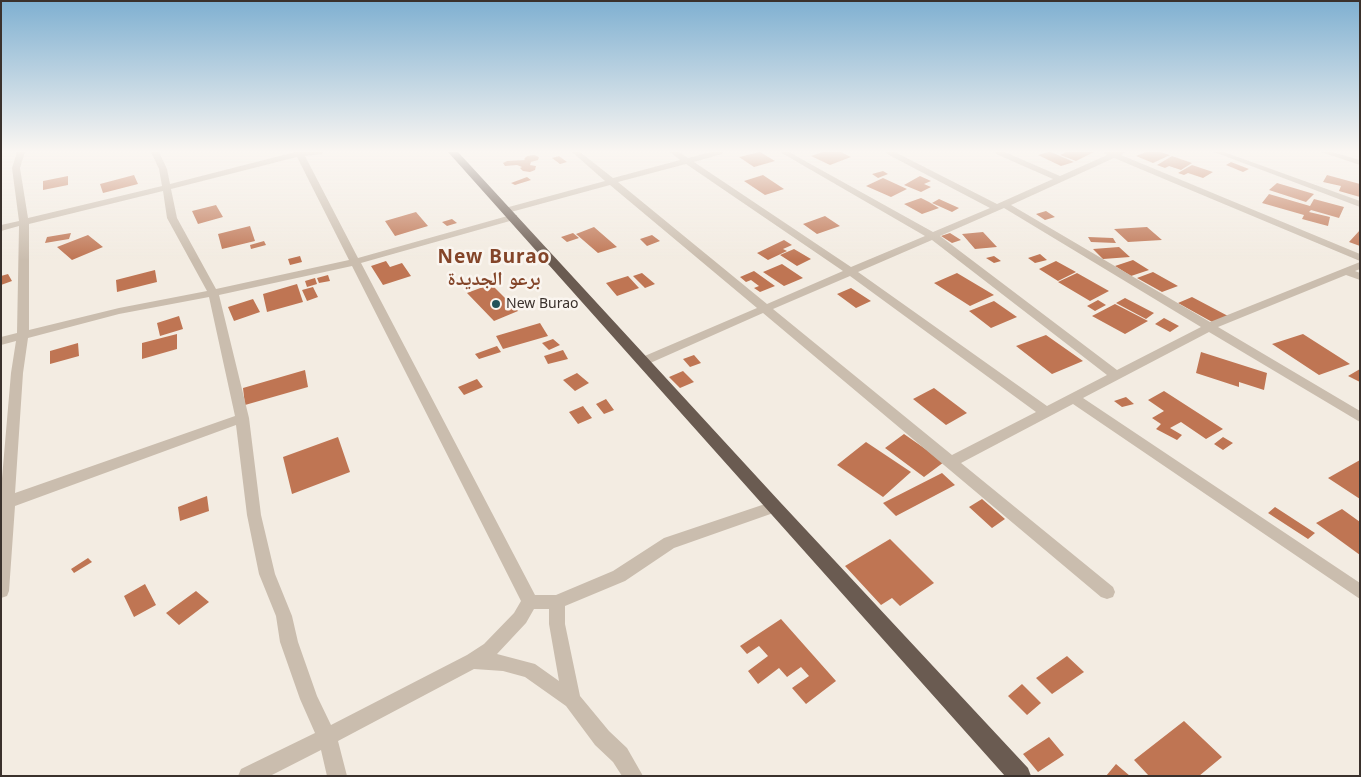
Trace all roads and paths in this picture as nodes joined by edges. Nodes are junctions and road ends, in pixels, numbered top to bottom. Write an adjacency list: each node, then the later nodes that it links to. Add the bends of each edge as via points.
1 (19, 188): 17 (street)
2 (161, 188): 17 (street)
3 (166, 188): 26 (street, via 172,218)
4 (317, 188): 21 (street)
5 (487, 188): 16 (highway)
6 (592, 188): 16 (street)
7 (620, 188): 27 (street)
8 (726, 188): 24 (street)
9 (848, 188): 19 (street)
10 (965, 188): 15 (street)
11 (1043, 188): 15 (street)
12 (1196, 188): 20 (street)
13 (1317, 188): 14 (street)
14 (1360, 204)
15 (1001, 206): 19 (street); 28 (street)
16 (511, 214): 21 (street); 31 (highway)
17 (24, 222): 18 (street); 29 (street)
18 (1, 228)
19 (933, 236): 24 (street); 32 (street)
20 (1360, 258)
21 (355, 262): 26 (street); 43 (street)
22 (1360, 265): 23 (street)
23 (1346, 271): 25 (street); 28 (street)
24 (852, 272): 27 (street); 34 (street)
25 (1360, 277)
26 (213, 293): 29 (street, via 118,311); 36 (street)
27 (766, 308): 31 (street); 37 (street)
28 (1211, 326): 32 (street); 35 (street)
29 (24, 335): 30 (street); 38 (street, via 17,373)
30 (1, 341)
31 (644, 361): 39 (highway)
32 (1117, 376): 33 (street)
33 (1075, 399): 34 (street); 42 (street)
34 (1048, 413): 37 (street)
35 (1360, 417)
36 (242, 418): 38 (street); 47 (street, via 254,515 267,574 284,616 289,642 309,699)
37 (951, 462): 41 (street)
38 (8, 502): 40 (street)
39 (774, 507): 44 (street, via 669,543 619,576); 51 (highway)
40 (1, 591)
41 (1107, 592)
42 (1360, 592)
43 (530, 602): 44 (street); 45 (street, via 520,618 490,650)
44 (557, 602): 46 (street, via 557,624)
45 (473, 661): 46 (street, via 529,670); 47 (street)
46 (572, 700): 50 (street, via 620,755)
47 (327, 737): 48 (street); 49 (street)
48 (248, 776)
49 (337, 776)
50 (633, 776)
51 (1020, 776)

